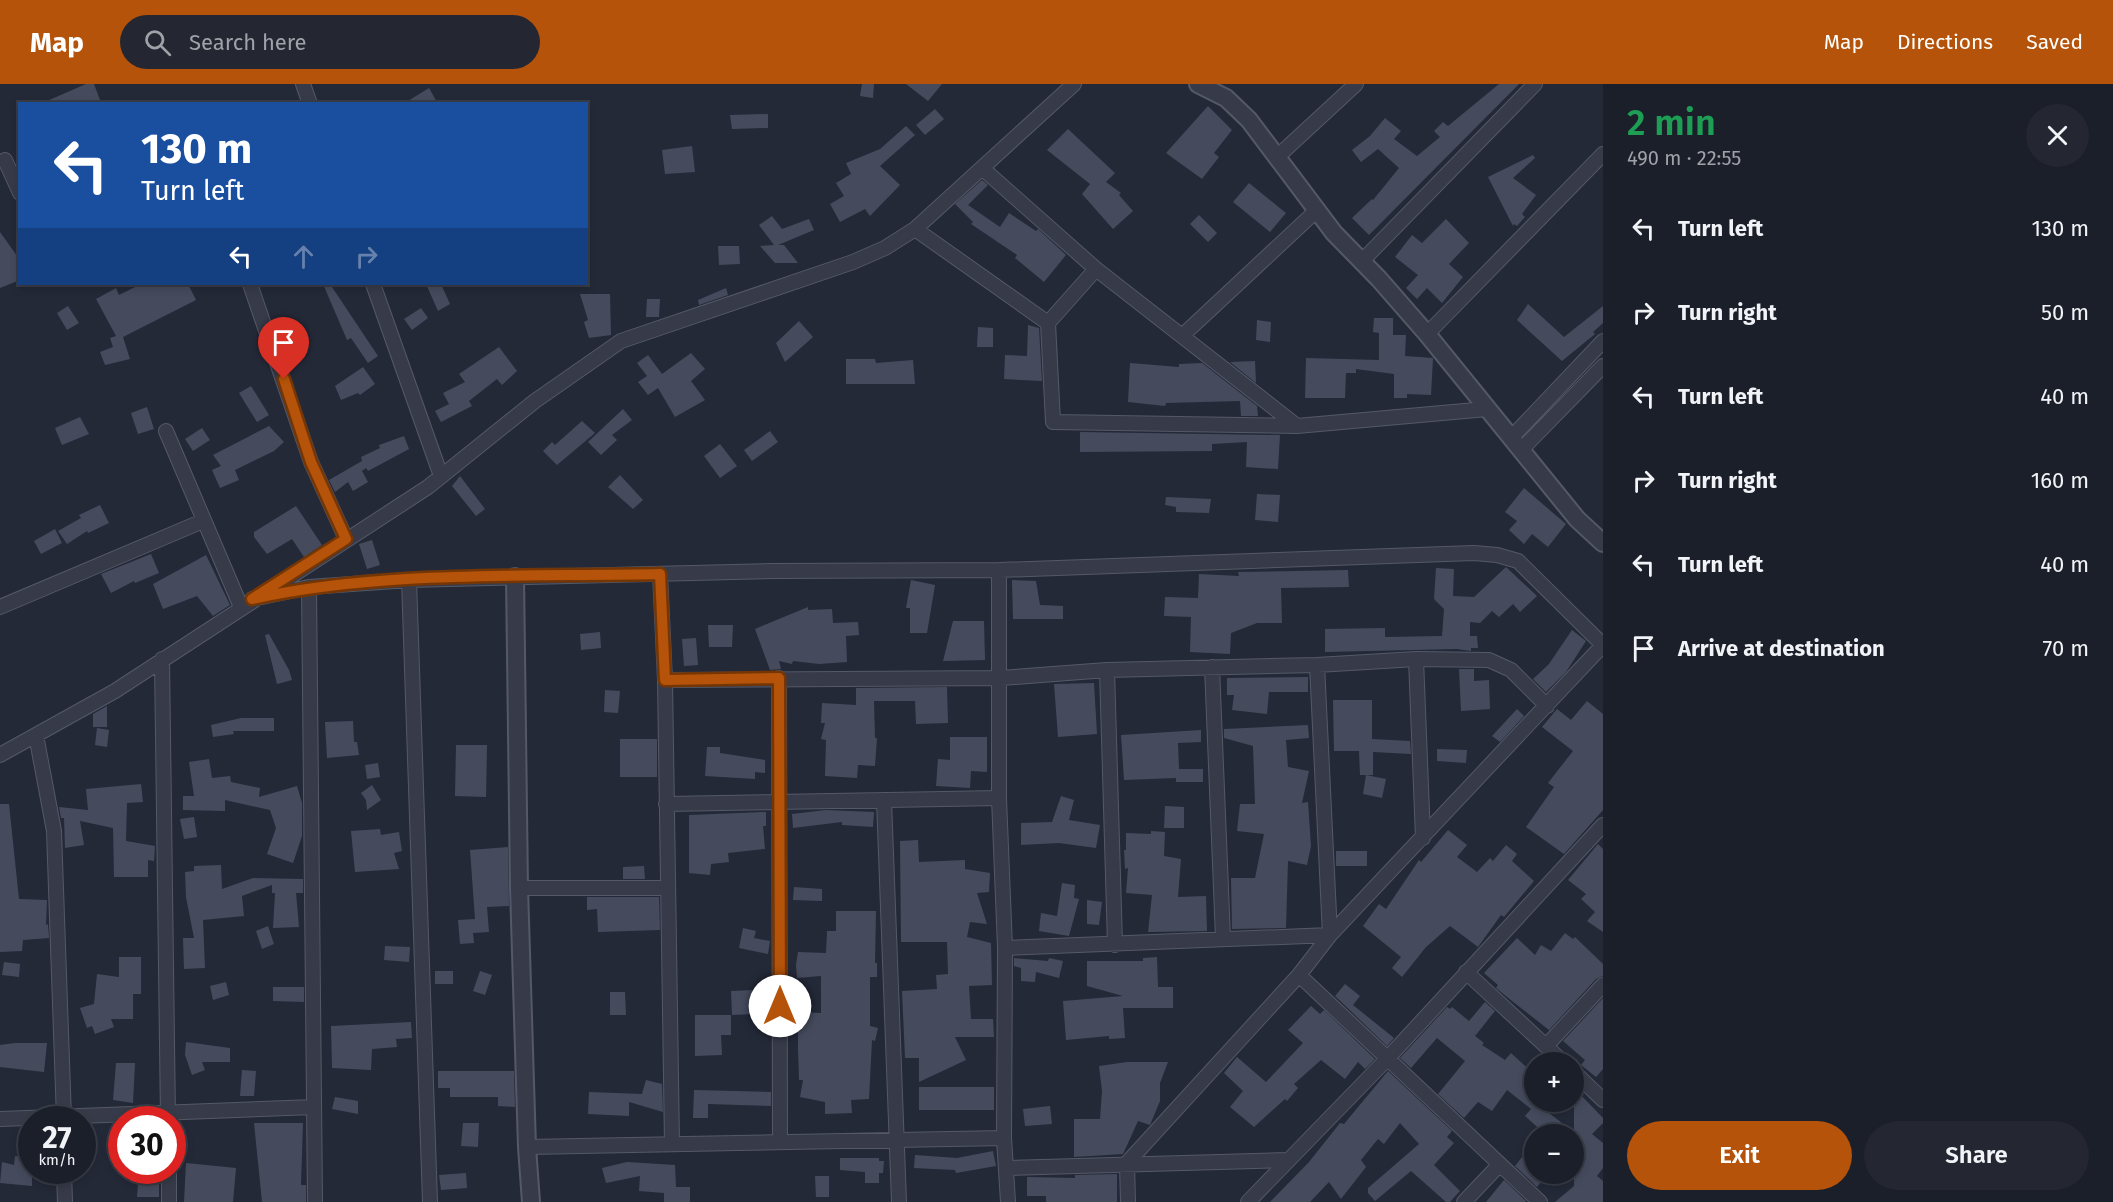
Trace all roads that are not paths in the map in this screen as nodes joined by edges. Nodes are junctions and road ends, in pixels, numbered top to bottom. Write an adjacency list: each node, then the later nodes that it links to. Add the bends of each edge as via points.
1 (303, 84): 8 (street)
2 (1074, 84): 12 (street)
3 (1198, 84): 7 (street)
4 (1214, 84): 7 (street)
5 (1356, 84): 10 (street)
6 (1535, 84): 16 (street)
7 (1226, 98): 10 (street, via 1249,120)
8 (309, 102)
9 (1603, 154): 21 (street)
10 (1277, 157): 14 (street)
11 (5, 160): 13 (street)
12 (982, 168): 15 (street); 17 (street)
13 (18, 189)
14 (1317, 210): 16 (street); 22 (street)
15 (915, 229): 20 (street); 29 (street, via 853,262 621,341 535,401)
16 (1362, 261): 21 (street)
17 (1096, 268): 20 (street); 22 (street)
18 (250, 285): 31 (street, via 311,462)
19 (373, 285): 29 (street)
20 (1048, 323): 26 (street, via 1053,422)
21 (1427, 334): 25 (street)
22 (1183, 335): 26 (street)
23 (1603, 341): 28 (street)
24 (1603, 366): 28 (street)
25 (1487, 409): 26 (street); 28 (street)
26 (1297, 426)
27 (166, 431): 30 (street)
28 (1516, 444): 32 (street, via 1577,519)
29 (441, 476): 31 (street)
30 (203, 521): 38 (street); 39 (street)
31 (346, 539): 38 (street)
32 (1603, 543)
33 (999, 570): 34 (street); 40 (street, via 1497,555 1518,561); 47 (street)
34 (660, 574): 35 (street); 48 (street)
35 (515, 577): 36 (street); 58 (street)
36 (410, 580): 37 (street); 92 (street)
37 (309, 587): 38 (street); 74 (street)
38 (247, 603): 41 (street)
39 (0, 607)
40 (1603, 645): 49 (street)
41 (162, 659): 50 (street, via 115,691); 73 (street)
42 (1416, 659): 43 (street); 49 (street, via 1500,663); 57 (street)
43 (1317, 665): 44 (street); 60 (street)
44 (1212, 667): 45 (street); 61 (street)
45 (1107, 670): 47 (street); 62 (street)
46 (779, 678): 47 (street); 48 (street); 54 (street)
47 (1001, 678): 52 (street)
48 (665, 680): 55 (street)
49 (1547, 706): 57 (street)
50 (36, 735): 51 (street); 72 (street, via 54,831)
51 (0, 755)
52 (999, 798): 53 (street); 63 (street)
53 (884, 800): 54 (street); 79 (street)
54 (780, 802): 55 (street); 80 (street)
55 (666, 804): 59 (street)
56 (1603, 825): 64 (street)
57 (1423, 838): 60 (street)
58 (519, 888): 59 (street); 82 (street)
59 (667, 888): 81 (street)
60 (1330, 934): 61 (street); 65 (street)
61 (1223, 938): 62 (street)
62 (1115, 945): 63 (street)
63 (1005, 948): 78 (street)
64 (1466, 972): 67 (street); 69 (street)
65 (1299, 975): 69 (street); 84 (street)
66 (1603, 985): 67 (street)
67 (1546, 1046): 68 (street)
68 (1552, 1052)
69 (1386, 1060): 83 (street); 85 (street)
70 (1584, 1082): 71 (street)
71 (1603, 1100)
72 (64, 1106)
73 (168, 1106)
74 (314, 1107): 75 (street); 91 (street)
75 (186, 1115)
76 (0, 1119): 77 (street)
77 (18, 1119)
78 (1004, 1138): 79 (street); 86 (street)
79 (896, 1140): 80 (street); 94 (street)
80 (780, 1142): 81 (street)
81 (672, 1144): 82 (street)
82 (527, 1147): 93 (street)
83 (1287, 1160): 84 (street); 97 (street)
84 (1127, 1163): 86 (street); 96 (street)
85 (1500, 1164): 98 (street); 99 (street)
86 (1007, 1168): 95 (street)
87 (64, 1184): 89 (street)
88 (169, 1184): 90 (street)
89 (65, 1202)
90 (169, 1202)
91 (315, 1202)
92 (430, 1202)
93 (531, 1202)
94 (899, 1202)
95 (1008, 1202)
96 (1128, 1202)
97 (1248, 1202)
98 (1464, 1202)
99 (1540, 1202)

